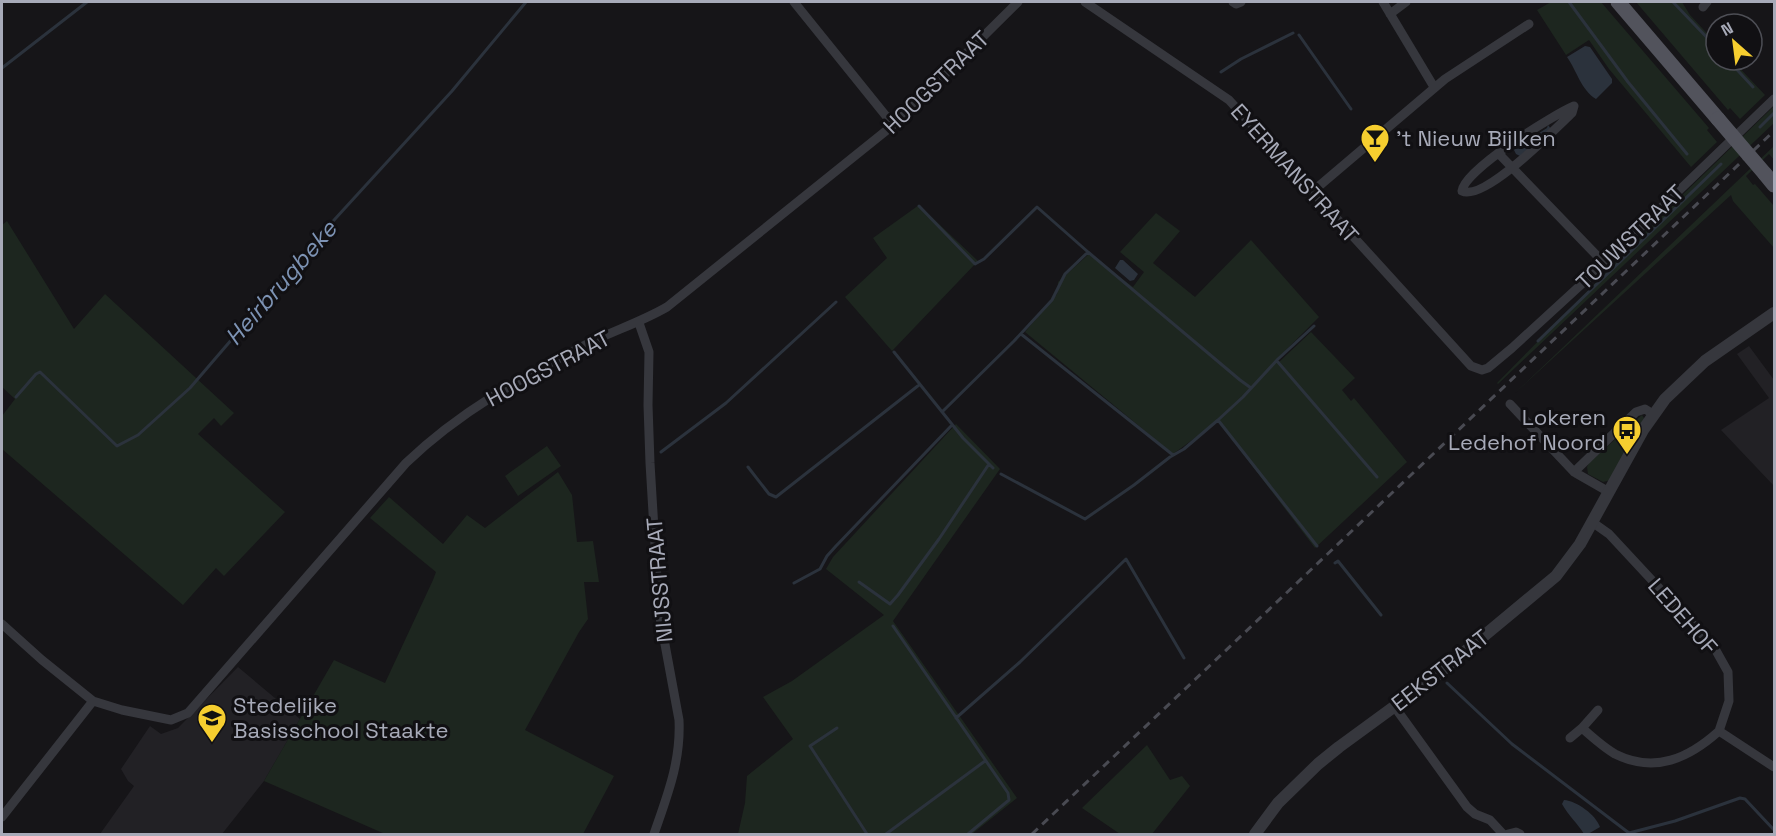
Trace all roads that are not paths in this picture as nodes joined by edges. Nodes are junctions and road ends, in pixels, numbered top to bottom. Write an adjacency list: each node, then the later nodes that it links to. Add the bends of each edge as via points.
1 (794, 2): 13 (street, via 886,116)
2 (1018, 2): 13 (street, HOOGSTRAAT, via 904,115)
3 (1085, 2): 17 (street, EYERMANSTRAAT, via 1229,100)
4 (1233, 2): 5 (street)
5 (1241, 2)
6 (1383, 2): 9 (street)
7 (1406, 2): 9 (street)
8 (1618, 2): 16 (main road, bridge)
9 (1390, 14): 11 (street)
10 (1529, 24): 11 (street)
11 (1434, 87): 17 (street)
12 (1774, 99): 18 (street, TOUWSTRAAT)
13 (894, 119): 20 (street, HOOGSTRAAT, via 892,126 667,308)
14 (1498, 154): 15 (street); 15 (street, via 1468,178 1462,191 1472,192); 15 (street, via 1574,106 1572,113)
15 (1512, 168): 18 (street)
16 (1770, 180)
17 (1312, 192): 21 (street, EYERMANSTRAAT, via 1471,366)
18 (1604, 263): 21 (street, TOUWSTRAAT, via 1512,348)
19 (1774, 313): 23 (street, EEKSTRAAT, via 1691,372)
20 (639, 323): 28 (street, HOOGSTRAAT, via 590,343 513,383 432,439 406,463 188,713 171,720); 36 (street, NIJSSTRAAT, via 649,352 650,463 659,612 680,735 674,776)
21 (1482, 369)
22 (1510, 404): 24 (street)
23 (1653, 414): 24 (street, via 1645,409 1636,412); 25 (street, EEKSTRAAT)
24 (1574, 472): 25 (street)
25 (1609, 492): 26 (street, EEKSTRAAT)
26 (1592, 522): 29 (street, EEKSTRAAT, via 1556,576); 32 (street, LEDEHOF, via 1610,534 1714,647 1728,672 1729,701)
27 (2, 624): 28 (street, HOOGSTRAAT)
28 (93, 701): 35 (street)
29 (1394, 706): 37 (street, EEKSTRAAT, via 1318,764 1278,803); 38 (street, via 1467,807)
30 (1598, 710): 31 (street)
31 (1582, 728): 32 (street, via 1614,753 1645,762 1686,756); 33 (street)
32 (1719, 730): 34 (street)
33 (1570, 738)
34 (1774, 767)
35 (2, 818)
36 (654, 834)
37 (1255, 834)
38 (1506, 834): 39 (street)
39 (1520, 834)

